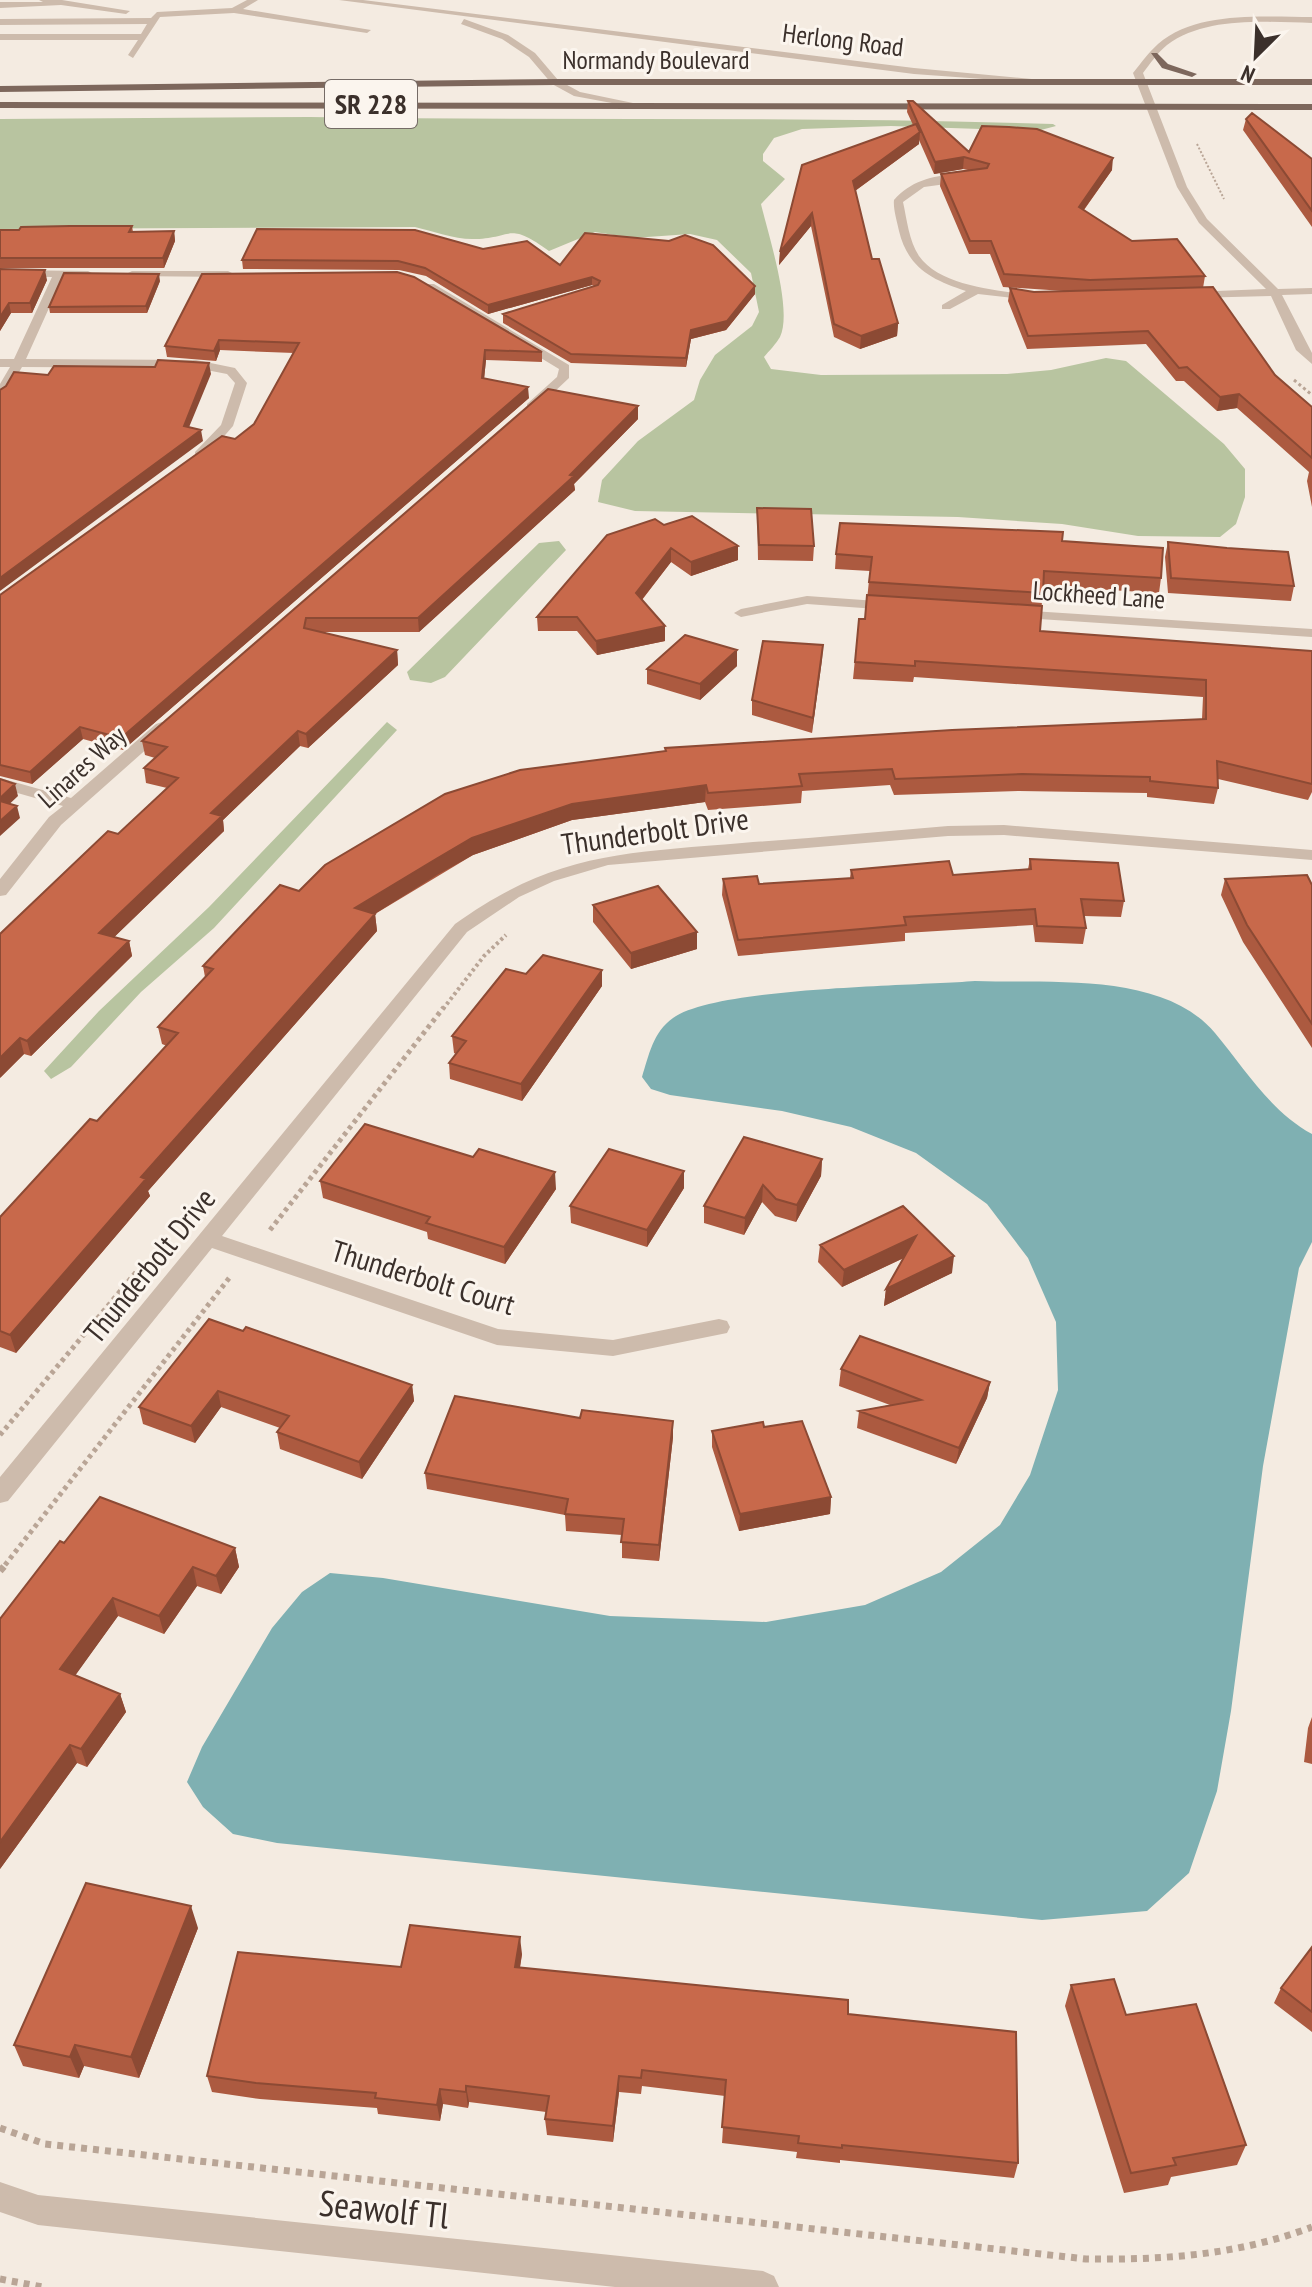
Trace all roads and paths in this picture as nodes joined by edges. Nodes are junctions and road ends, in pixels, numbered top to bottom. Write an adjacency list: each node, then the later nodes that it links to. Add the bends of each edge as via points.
1 (43, 0): 5 (street)
2 (254, 0): 8 (street)
3 (343, 0): 4 (street, Herlong Road)
4 (355, 1): 7 (street, Herlong Road)
5 (77, 4): 6 (street); 9 (street)
6 (0, 5)
7 (405, 8): 18 (street, Herlong Road, via 914,71); 20 (street, Herlong Road, via 505,37 532,55)
8 (234, 10): 9 (street); 12 (street)
9 (155, 18): 11 (street); 14 (street)
10 (1312, 20): 16 (street, via 1209,26 1175,37)
11 (0, 22)
12 (367, 30)
13 (0, 37): 14 (street)
14 (143, 37): 15 (street)
15 (133, 55)
16 (1154, 55): 17 (main road, via 1163,65 1192,74); 19 (street, via 1138,73)
17 (1312, 79): 19 (main road, Normandy Boulevard / SR 228)
18 (1037, 80): 19 (main road, Normandy Boulevard / SR 228); 20 (main road, Normandy Boulevard / SR 228)
19 (1140, 81): 24 (street)
20 (555, 82): 21 (main road, Normandy Boulevard / SR 228); 22 (street, Herlong Road, via 577,94)
21 (0, 89)
22 (628, 103): 23 (main road, Normandy Boulevard / SR 228); 24 (main road, Normandy Boulevard / SR 228)
23 (0, 105)
24 (1149, 106): 25 (main road, Normandy Boulevard / SR 228); 26 (street)
25 (1312, 107)
26 (1155, 121): 28 (path, via 1186,122); 37 (street, via 1182,187 1203,221)
27 (980, 177): 35 (street, via 921,183 898,202 914,258 930,274)
28 (1224, 200)
29 (0, 273): 30 (street)
30 (59, 274): 31 (street); 43 (street)
31 (105, 274)
32 (121, 274): 33 (street)
33 (245, 274)
34 (420, 281): 45 (street, via 495,318 565,368 563,378)
35 (978, 289): 39 (street); 40 (street)
36 (1312, 291): 37 (street)
37 (1275, 292): 38 (street); 41 (street, via 1302,350)
38 (1177, 295)
39 (1054, 299)
40 (946, 307)
41 (1312, 360)
42 (0, 363): 43 (street)
43 (18, 363): 44 (street); 46 (street, via 196,364 231,371 241,383 227,426)
44 (0, 395)
45 (516, 419)
46 (187, 465)
47 (910, 607): 48 (street, via 807,600)
48 (741, 613)
49 (1003, 613): 50 (street, Lockheed Lane)
50 (1312, 633)
51 (170, 720): 53 (street, Linares Way)
52 (0, 783): 53 (street)
53 (75, 804): 55 (street, Linares Way, via 55,821)
54 (1312, 855): 57 (street, Thunderbolt Drive, via 1004,830 948,831 660,854 556,872 501,898 461,928)
55 (0, 891)
56 (507, 934): 58 (path, via 484,956)
57 (208, 1239): 58 (street, Thunderbolt Court); 62 (street, Thunderbolt Drive)
58 (250, 1254): 60 (street, Thunderbolt Court, via 497,1337 613,1348); 63 (path)
59 (142, 1265): 61 (path)
60 (719, 1327)
61 (0, 1435)
62 (0, 1494)
63 (0, 1571)
64 (0, 2128): 66 (path, via 45,2144 93,2150 1086,2259 1181,2260 1274,2243)
65 (0, 2197): 69 (street, Seawolf Tl, via 38,2210)
66 (1312, 2227)
67 (0, 2279): 68 (path)
68 (43, 2287)
69 (763, 2287)

